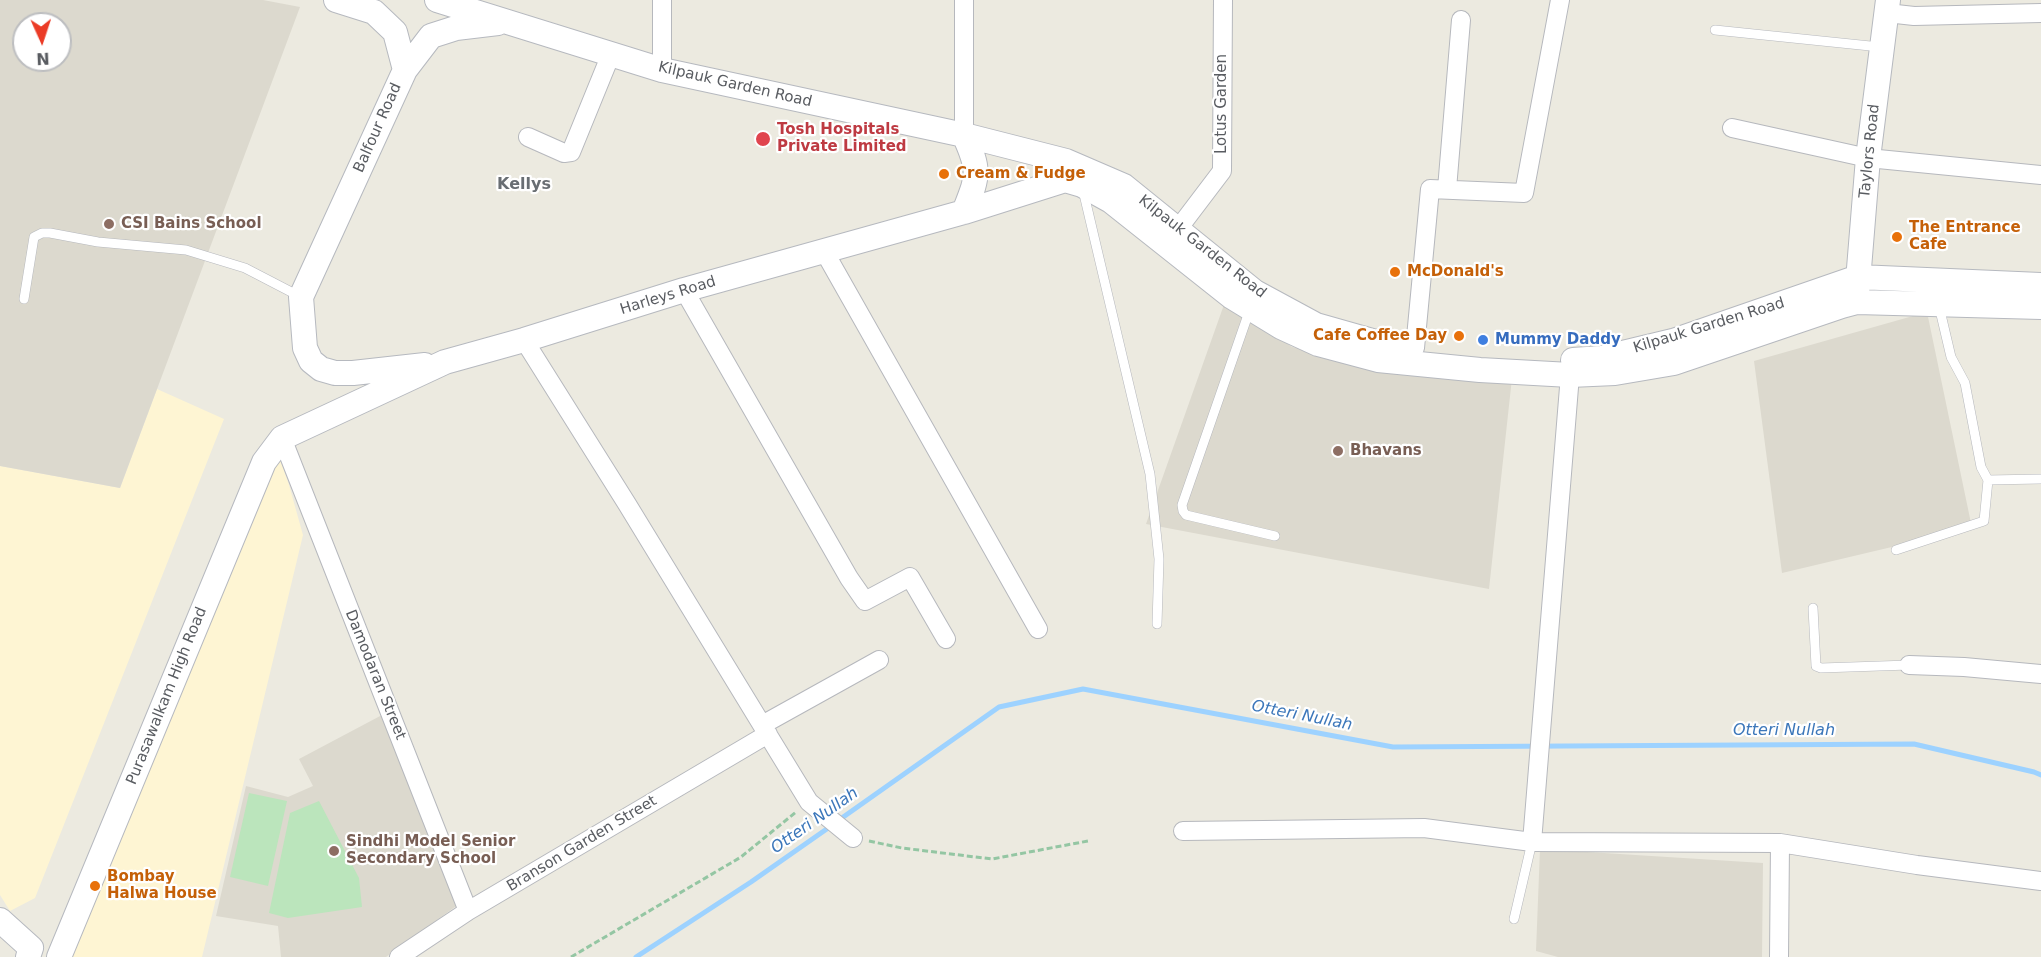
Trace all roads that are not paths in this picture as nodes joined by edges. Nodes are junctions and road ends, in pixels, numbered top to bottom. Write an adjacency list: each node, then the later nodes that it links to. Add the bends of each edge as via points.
1 (336, 0): 14 (main road, via 374,12 395,32)
2 (437, 0): 10 (main road, Kilpauk Garden Road)
3 (662, 0): 15 (street)
4 (964, 0): 17 (street)
5 (1223, 0): 24 (street, Lotus Garden, via 1222,171)
6 (1560, 0): 22 (street, via 1524,193)
7 (1887, 6): 8 (street, via 1914,16); 12 (main road, Taylors Road)
8 (2041, 13)
9 (1461, 20): 22 (street)
10 (509, 22): 13 (main road, Kilpauk Garden Road); 14 (main road, Balfour Road, via 456,28 431,36)
11 (1715, 30): 12 (lane)
12 (1882, 47): 19 (main road, Taylors Road)
13 (611, 54): 15 (main road, Kilpauk Garden Road); 18 (street, via 571,152 564,153)
14 (405, 70): 29 (main road, Balfour Road)
15 (662, 70): 17 (main road, Kilpauk Garden Road)
16 (1732, 128): 19 (street)
17 (964, 135): 23 (main road, via 975,159 976,181); 24 (main road, Kilpauk Garden Road, via 1066,161 1124,186)
18 (528, 137)
19 (1868, 158): 20 (street); 26 (main road, Taylors Road)
20 (2041, 175)
21 (1073, 183): 23 (main road, Harleys Road); 34 (main road, via 1111,201); 45 (lane, via 1150,474 1159,559)
22 (1447, 189): 36 (street, via 1430,189)
23 (964, 212): 25 (main road, Harleys Road)
24 (1178, 229): 36 (main road, Kilpauk Garden Road, via 1255,292 1316,325 1383,344)
25 (824, 251): 28 (main road, Harleys Road); 46 (street)
26 (1858, 277): 27 (main road, Kilpauk Garden Road); 31 (main road, Taylors Road); 36 (main road, Kilpauk Garden Road, via 1672,341 1602,358 1569,360)
27 (2041, 285)
28 (684, 290): 35 (main road, Harleys Road); 47 (street, via 865,601 910,577)
29 (301, 297): 30 (lane, via 245,268 186,250 98,243 42,233 34,237); 37 (main road, via 305,348 311,361 321,369 353,373)
30 (24, 299)
31 (1857, 302): 32 (main road); 38 (main road, via 1674,363 1615,373)
32 (1938, 304): 33 (main road); 41 (lane, via 1951,357 1965,383 1981,467)
33 (2041, 307)
34 (1250, 309): 38 (main road, via 1318,344 1377,360); 42 (lane, via 1182,505 1186,515)
35 (524, 340): 37 (main road, Harleys Road); 51 (street)
36 (1416, 348)
37 (445, 363): 39 (main road, Harleys Road)
38 (1570, 375): 54 (street)
39 (282, 438): 57 (street, Damodaran Street); 61 (main road, Purasawalkam High Road, via 264,462)
40 (2041, 479): 41 (lane)
41 (1988, 480): 43 (lane, via 1984,521)
42 (1275, 536)
43 (1896, 550)
44 (1813, 608): 49 (lane, via 1816,666)
45 (1157, 624)
46 (1038, 628)
47 (946, 639)
48 (879, 660): 51 (street, Branson Garden Street)
49 (1909, 664): 50 (street)
50 (2041, 674)
51 (765, 730): 53 (street, via 809,802); 57 (street, Branson Garden Street)
52 (1183, 831): 54 (street, via 1424,828)
53 (853, 838)
54 (1532, 842): 55 (street); 58 (lane)
55 (1779, 843): 56 (street); 63 (street)
56 (2041, 881)
57 (468, 911): 62 (street, Branson Garden Street)
58 (1514, 919)
59 (0, 920): 60 (main road)
60 (30, 952)
61 (59, 957)
62 (399, 957)
63 (1779, 957)

